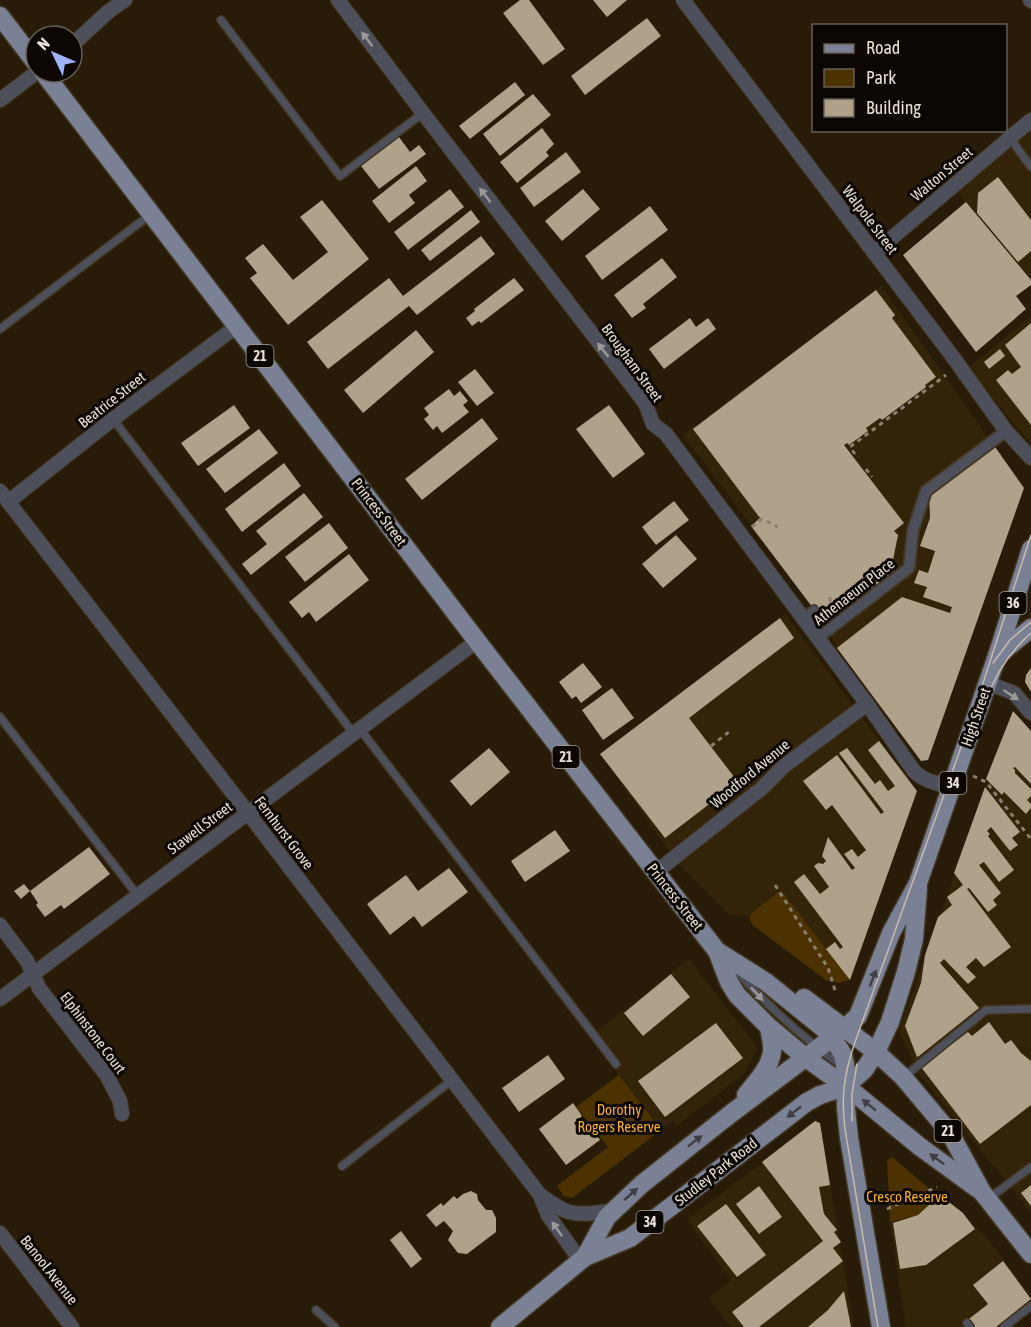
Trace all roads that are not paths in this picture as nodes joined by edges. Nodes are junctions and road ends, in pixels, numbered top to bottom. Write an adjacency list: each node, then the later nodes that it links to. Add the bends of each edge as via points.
1 (125, 0): 6 (street)
2 (338, 0): 11 (street, Brougham Street, one-way to 2)
3 (683, 0): 16 (street, Walpole Street)
4 (0, 16): 7 (main road)
5 (221, 20): 11 (lane, via 340,176)
6 (84, 34)
7 (24, 47)
8 (24, 82): 10 (street)
9 (52, 84): 15 (main road, Princess Street / 21)
10 (0, 100)
11 (423, 113): 25 (street, Brougham Street, one-way to 11, via 809,613 666,434 653,424 645,403)
12 (1031, 120): 13 (street, Walton Street)
13 (1010, 138): 14 (lane); 16 (street, Walton Street)
14 (1031, 167)
15 (151, 214): 17 (main road, Princess Street / 21); 18 (lane)
16 (874, 253): 20 (street, Walpole Street)
17 (237, 326): 19 (street, Beatrice Street); 26 (main road, Princess Street / 21)
18 (0, 329)
19 (113, 419): 22 (street, Beatrice Street); 32 (lane)
20 (1006, 431): 21 (street, Walpole Street); 25 (street, Athenaeum Place, via 926,491 913,530 909,568)
21 (1031, 458)
22 (4, 496): 34 (street, Fernhurst Grove)
23 (1031, 549): 27 (main road, High Street / 36)
24 (1031, 628): 27 (main road)
25 (818, 638): 29 (street, Brougham Street)
26 (477, 641): 32 (street, Stawell Street); 35 (main road, Princess Street / 21)
27 (997, 656): 28 (main road, High Street / 34)
28 (987, 683): 30 (street, one-way to 30, via 1014,693); 33 (main road, High Street / 34)
29 (867, 704): 33 (street, Brougham Street, via 917,775); 35 (street, Woodford Avenue, via 783,766 761,789)
30 (1031, 713)
31 (0, 717): 37 (lane)
32 (357, 731): 34 (street, Stawell Street); 46 (lane)
33 (952, 787): 36 (main road, High Street / 34)
34 (248, 813): 37 (street, Stawell Street); 49 (street, Fernhurst Grove)
35 (656, 872): 39 (main road, Princess Street / 21)
36 (918, 884): 44 (main road, High Street / 34, one-way to 36, via 858,1016 891,933); 45 (main road, High Street / 34, via 909,961)
37 (138, 896): 40 (street, Stawell Street)
38 (0, 925): 40 (street, Elphinstone Court)
39 (717, 951): 43 (main road, Princess Street / 21, via 737,995); 44 (lane, one-way to 44, via 767,1005); 44 (main road, Princess Street / 21, via 768,969)
40 (33, 974): 41 (street, Stawell Street); 51 (street, Elphinstone Court, via 108,1076)
41 (0, 999)
42 (1031, 1009): 47 (lane, via 986,1010)
43 (769, 1027): 44 (main road, Princess Street / 21); 50 (main road, via 769,1062)
44 (825, 1043): 45 (main road, Princess Street / 21); 48 (main road, Princess Street / 21); 48 (main road, via 843,1055); 50 (main road, Studley Park Road / 34)
45 (876, 1052): 47 (main road, 21); 48 (main road, High Street / 34, via 864,1070)
46 (616, 1064)
47 (903, 1077): 55 (main road, 21, via 950,1133)
48 (849, 1078): 55 (main road, 21, one-way to 48, via 919,1146); 59 (main road, Studley Park Road / 34, one-way to 59, via 807,1102 630,1238); 65 (main road, via 847,1120)
49 (452, 1080): 52 (lane); 54 (street, Fernhurst Grove)
50 (733, 1112): 56 (main road, Studley Park Road / 34, one-way to 50, via 656,1171)
51 (122, 1114)
52 (342, 1166)
53 (1031, 1167): 55 (lane)
54 (540, 1195): 56 (street, Fernhurst Grove, via 570,1212); 59 (street, Fernhurst Grove, one-way to 54, via 548,1215)
55 (985, 1195): 58 (main road, 21)
56 (612, 1211): 59 (main road, Studley Park Road / 34)
57 (0, 1233): 62 (street, Banool Avenue)
58 (1031, 1254)
59 (582, 1258): 64 (main road, Studley Park Road / 34)
60 (1031, 1306): 66 (lane)
61 (316, 1310): 63 (lane)
62 (72, 1327)
63 (335, 1327)
64 (500, 1327)
65 (881, 1327)
66 (1004, 1327)

